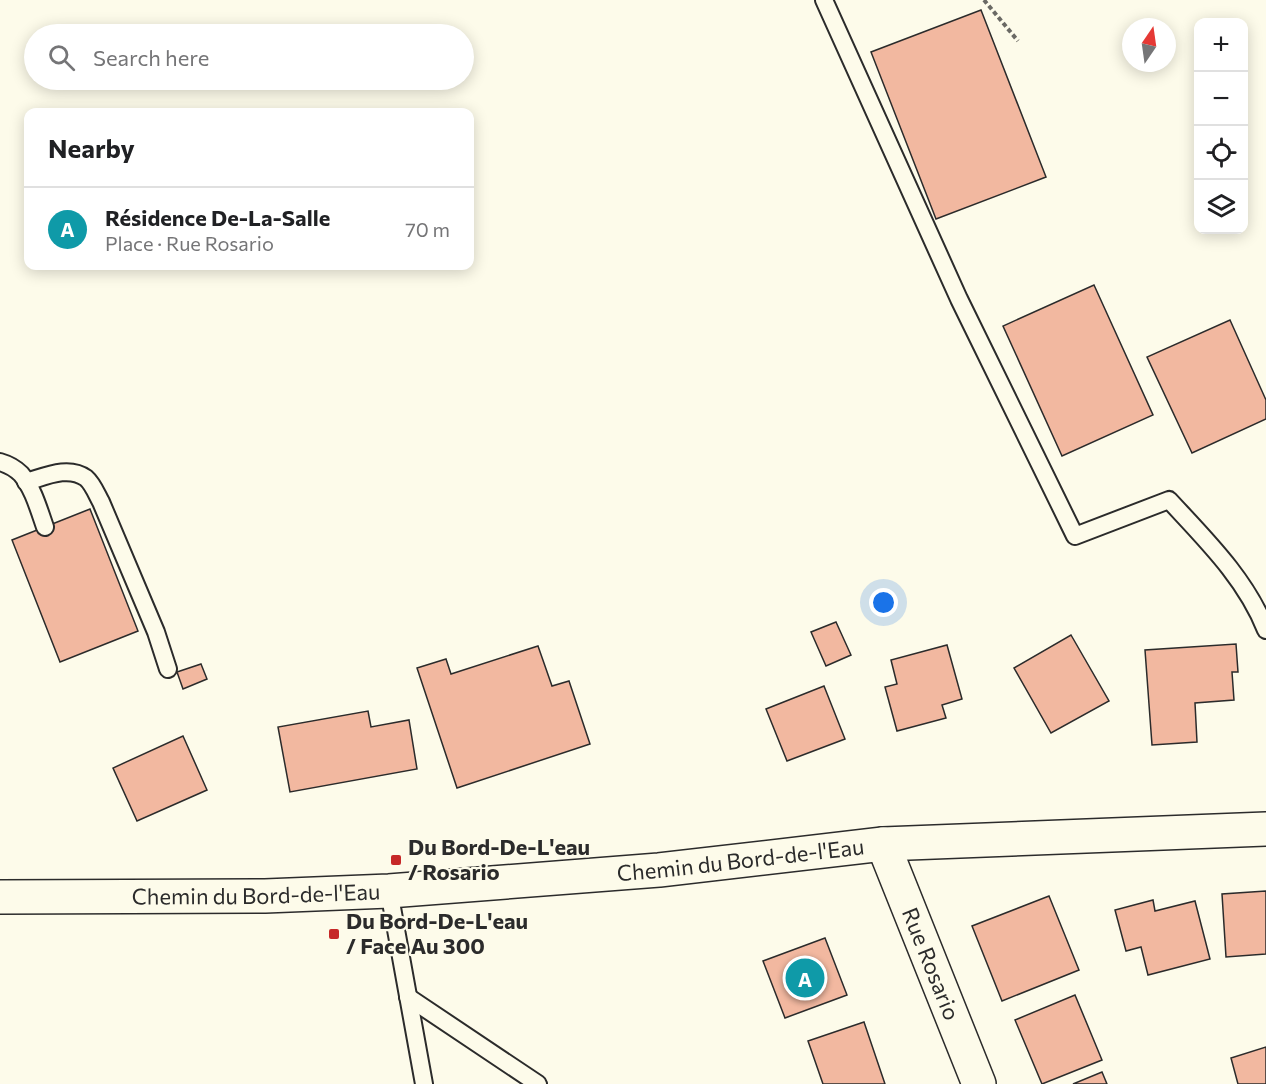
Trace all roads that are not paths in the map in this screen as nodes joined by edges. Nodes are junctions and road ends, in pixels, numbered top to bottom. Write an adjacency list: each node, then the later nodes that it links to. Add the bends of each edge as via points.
1 (824, 0): 5 (lane, via 959,299 1075,536 1169,500 1239,579)
2 (0, 462): 3 (lane, via 21,473)
3 (26, 482): 4 (lane); 6 (lane, via 58,472 75,473 93,488 156,632)
4 (45, 527)
5 (1266, 630)
6 (168, 669)
7 (1266, 829): 8 (street, Chemin du Bord-de-l'Eau)
8 (883, 844): 9 (street, Chemin du Bord-de-l'Eau, via 658,870); 14 (street, Rue Rosario)
9 (389, 891): 10 (street, Chemin du Bord-de-l'Eau, via 265,896); 11 (lane)
10 (0, 897)
11 (408, 997): 12 (lane); 13 (lane)
12 (424, 1084)
13 (538, 1084)
14 (979, 1084)

